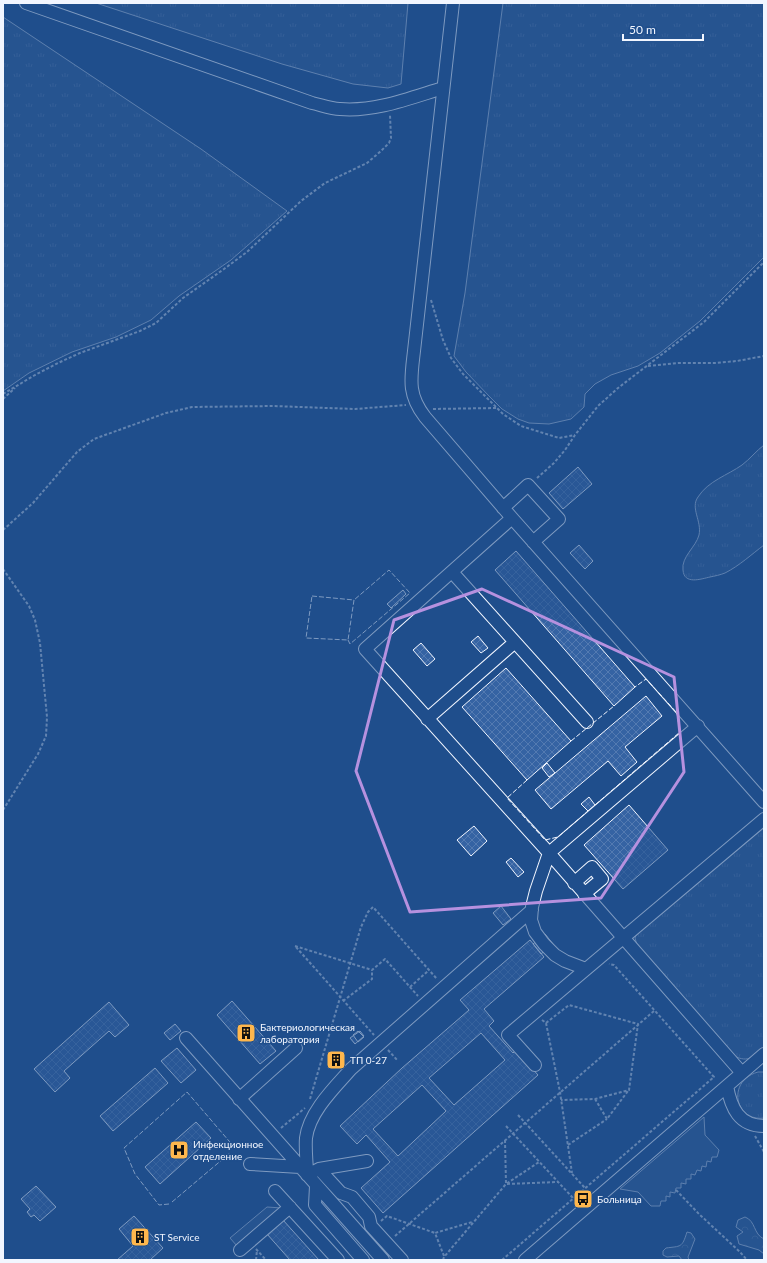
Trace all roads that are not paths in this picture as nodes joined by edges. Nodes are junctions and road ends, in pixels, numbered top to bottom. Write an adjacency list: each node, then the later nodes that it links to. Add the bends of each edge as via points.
1 (26, 3): 3 (street, via 312,103 340,109 390,104)
2 (453, 3): 3 (street)
3 (444, 88): 4 (street, via 411,379 412,392 416,405 425,417)
4 (503, 508): 5 (street); 6 (street, via 528,485 559,519)
5 (512, 518): 6 (street); 7 (street)
6 (533, 542): 11 (street)
7 (452, 572): 8 (street); 9 (street, via 365,650)
8 (515, 642): 9 (street); 10 (street)
9 (427, 719): 14 (street)
10 (587, 722)
11 (698, 726): 12 (street); 14 (street)
12 (764, 802)
13 (764, 819): 18 (street)
14 (549, 853): 15 (street); 17 (street)
15 (574, 883): 16 (street); 16 (street, via 592,867 602,879)
16 (584, 894): 18 (street)
17 (532, 910): 19 (street, via 534,932 544,944 555,955); 31 (street, via 351,1069 326,1097 312,1118 306,1137)
18 (624, 938): 19 (street); 24 (street)
19 (586, 969): 23 (street, via 508,1035)
20 (186, 1038): 26 (street)
21 (296, 1048): 26 (street)
22 (761, 1059): 24 (street)
23 (534, 1065)
24 (742, 1073): 25 (street)
25 (727, 1086): 27 (street, via 731,1103 740,1117 749,1124); 40 (street)
26 (239, 1099): 31 (street)
27 (764, 1126)
28 (367, 1161): 30 (street)
29 (250, 1164): 31 (street)
30 (320, 1170): 31 (street); 39 (street, via 341,1193 352,1197 369,1217 371,1226)
31 (303, 1171): 32 (street)
32 (316, 1186): 37 (street, via 315,1205); 38 (street)
33 (275, 1191): 34 (street)
34 (290, 1207): 35 (street, via 254,1246); 36 (street)
35 (240, 1250)
36 (338, 1260)
37 (364, 1260)
38 (383, 1260)
39 (402, 1260)
40 (525, 1260)

